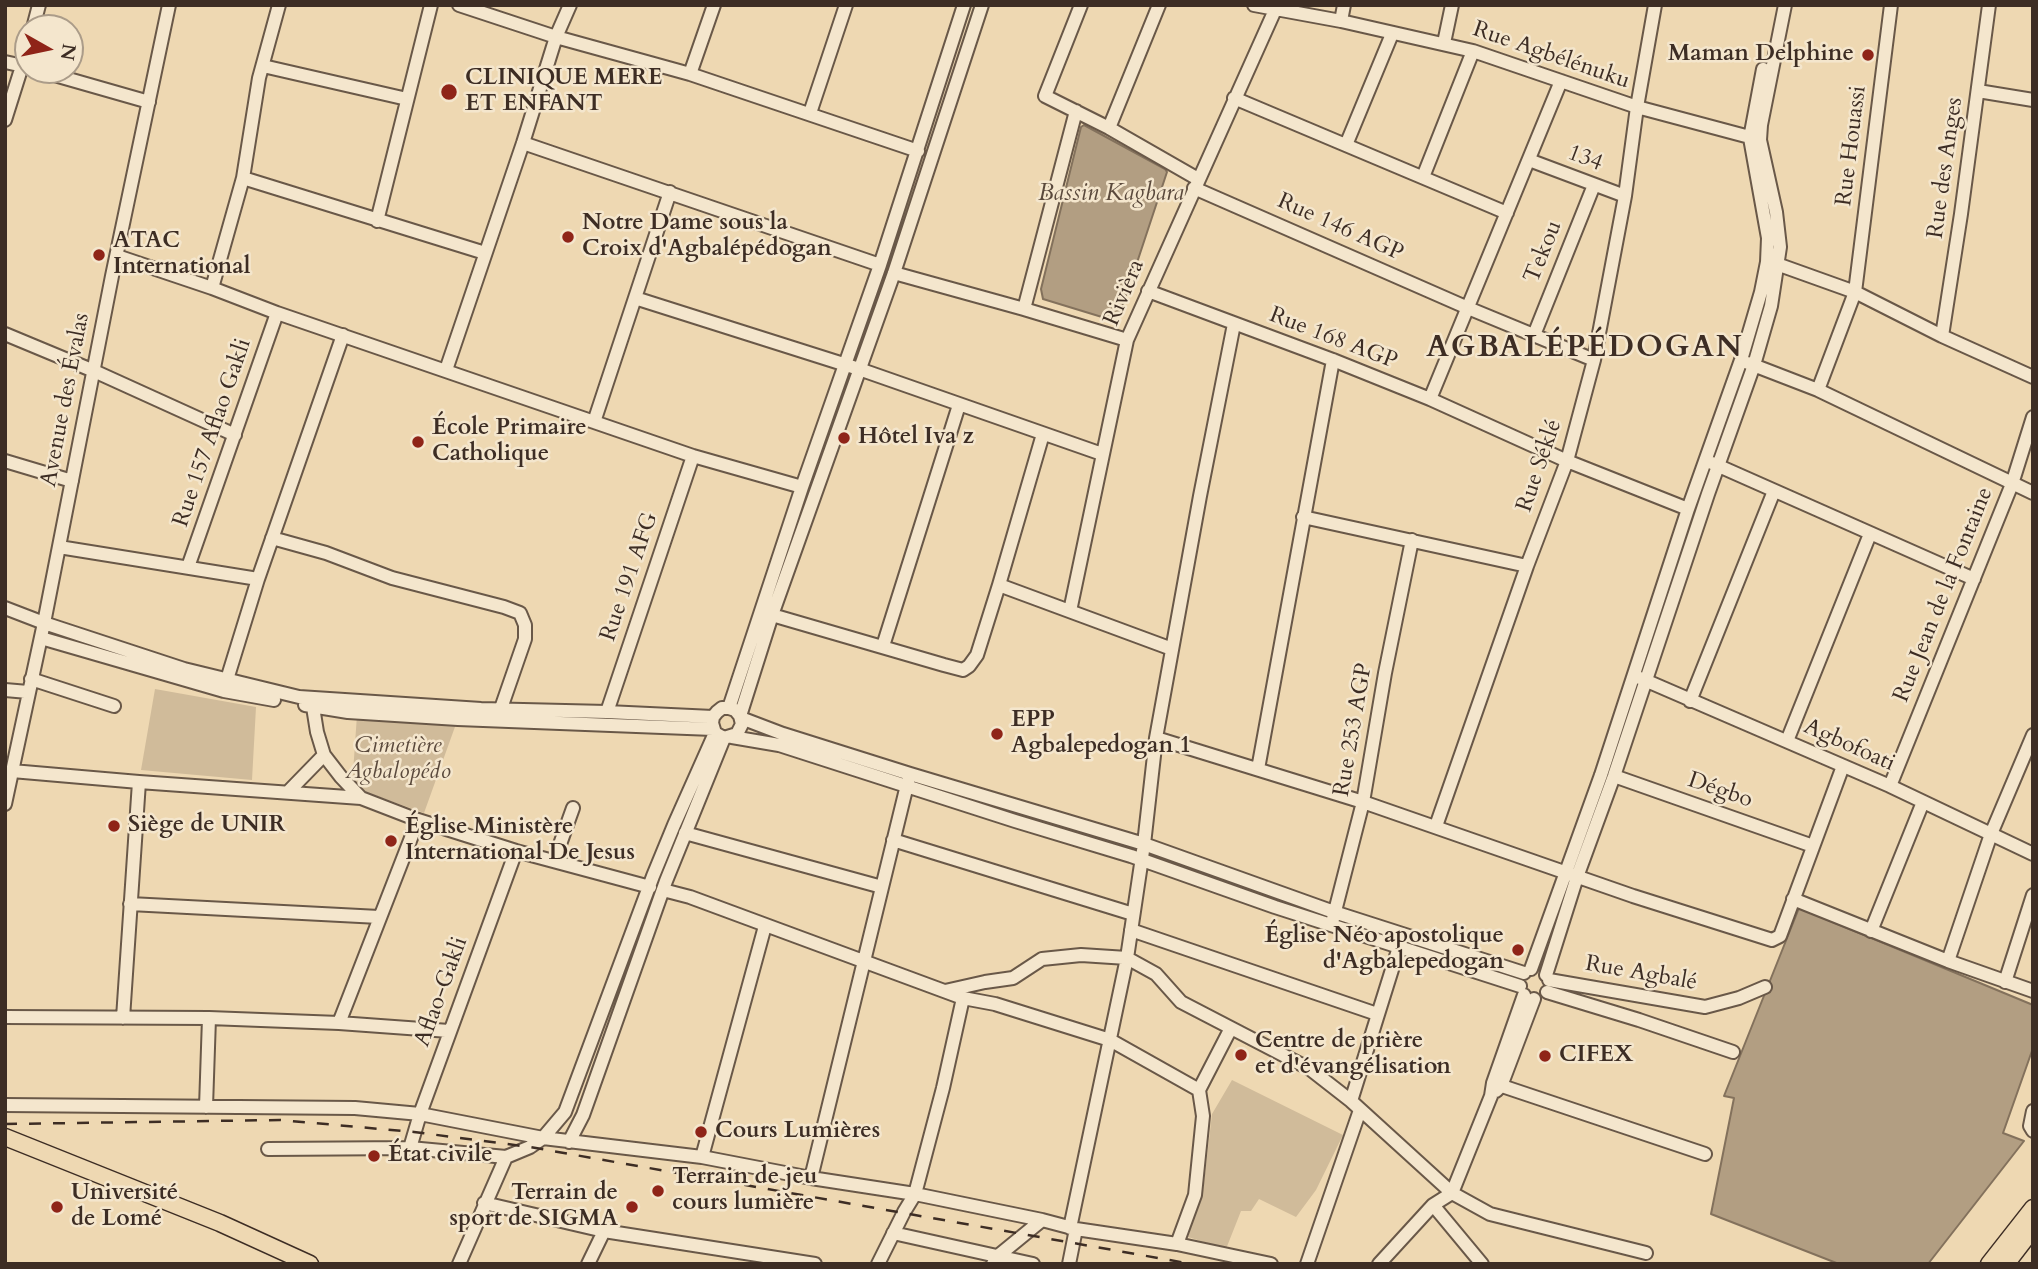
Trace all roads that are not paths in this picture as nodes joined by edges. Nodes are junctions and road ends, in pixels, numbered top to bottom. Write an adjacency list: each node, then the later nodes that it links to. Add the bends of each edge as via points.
1 (169, 5): 35 (street, Avenue des Évalas)
2 (279, 5): 26 (street)
3 (431, 5): 33 (street)
4 (459, 5): 23 (street)
5 (570, 5): 23 (street)
6 (714, 5): 27 (street)
7 (846, 5): 38 (street)
8 (964, 5): 44 (street)
9 (982, 5): 58 (street)
10 (1081, 5): 37 (street, Rue 146 AGP, via 1045,96)
11 (1159, 5): 40 (street)
12 (1254, 5): 20 (street, Rue Agbélénuku)
13 (1344, 5): 21 (street)
14 (1452, 5): 24 (street)
15 (1655, 5): 36 (street, Rue Séklé)
16 (1777, 5): 41 (street)
17 (1785, 5): 41 (street)
18 (1891, 5): 61 (street, Rue Houassi)
19 (1989, 5): 31 (street, Rue des Anges)
20 (1275, 10): 21 (street, Rue Agbélénuku); 32 (street, Rivièra)
21 (1341, 21): 22 (street, Rue Agbélénuku)
22 (1392, 34): 24 (street, Rue Agbélénuku); 43 (street)
23 (556, 37): 27 (street); 42 (street)
24 (1444, 43): 25 (street, Rue Agbélénuku)
25 (1473, 51): 28 (street, Rue Agbélénuku); 46 (street)
26 (263, 66): 33 (street); 47 (street)
27 (690, 74): 38 (street)
28 (1561, 81): 36 (street, Rue Agbélénuku); 45 (street)
29 (84, 83): 35 (street)
30 (19, 84): 39 (street)
31 (1978, 91): 34 (street); 69 (street, Rue des Anges)
32 (1234, 98): 43 (street); 48 (street, Rivièra)
33 (408, 99): 53 (street)
34 (2033, 100)
35 (149, 102): 55 (street, Avenue des Évalas)
36 (1637, 107): 41 (street, Rue Agbélénuku); 51 (street, Rue Séklé)
37 (1076, 111): 40 (street, Rue 146 AGP); 64 (street)
38 (810, 113): 44 (street)
39 (5, 120)
40 (1109, 128): 48 (street, Rue 146 AGP)
41 (1755, 139): 56 (street)
42 (523, 143): 50 (street); 54 (street)
43 (1346, 145): 46 (street)
44 (918, 151): 57 (street)
45 (1529, 160): 49 (street, 134); 52 (street)
46 (1423, 177): 52 (street)
47 (243, 178): 53 (street); 59 (street)
48 (1196, 184): 60 (street, Rivièra); 63 (street, Rue 146 AGP)
49 (1594, 185): 51 (street, 134); 68 (street, Tekou)
50 (670, 192): 57 (street); 62 (street)
51 (1625, 196): 73 (street, Rue Séklé)
52 (1507, 213): 63 (street)
53 (377, 221): 54 (street)
54 (485, 253): 78 (street)
55 (117, 256): 59 (street); 79 (street, Avenue des Évalas)
56 (1773, 263): 61 (street); 74 (street); 76 (street, via 1771,306)
57 (880, 265): 75 (street)
58 (894, 273): 64 (street); 77 (street)
59 (212, 288): 65 (street)
60 (1148, 291): 66 (street, Rue 168 AGP); 71 (street, Rivièra)
61 (1855, 292): 69 (street); 81 (street, Rue Houassi)
62 (635, 298): 75 (street); 85 (street)
63 (1468, 308): 68 (street, Rue 146 AGP); 82 (street)
64 (1024, 309): 71 (street)
65 (277, 313): 67 (street); 87 (street, Rue 157 Aflao Gakli)
66 (1234, 324): 72 (street, Rue 168 AGP); 116 (street)
67 (343, 335): 78 (street); 102 (street)
68 (1534, 335): 73 (street, Rue 146 AGP)
69 (1942, 335): 80 (street)
70 (6, 336): 79 (street)
71 (1127, 340): 88 (street, Rivièra)
72 (1333, 360): 82 (street, Rue 168 AGP); 100 (street)
73 (1594, 360): 92 (street, Rue Séklé)
74 (1741, 360): 76 (street); 90 (street)
75 (845, 365): 77 (street); 96 (street)
76 (1754, 365): 81 (street); 93 (street)
77 (859, 369): 83 (street); 112 (street)
78 (446, 370): 85 (street)
79 (94, 371): 87 (street); 94 (street, Avenue des Évalas)
80 (2033, 377)
81 (1818, 390): 95 (street)
82 (1430, 399): 92 (street, Rue 168 AGP)
83 (959, 405): 86 (street); 115 (street)
84 (2033, 417): 95 (street, Rue Jean de la Fontaine)
85 (594, 422): 89 (street)
86 (1043, 434): 88 (street); 109 (street)
87 (235, 435): 106 (street, Rue 157 Aflao Gakli)
88 (1102, 454): 111 (street, Rivièra)
89 (693, 456): 96 (street); 125 (street, Rue 191 AFG)
90 (1705, 460): 93 (street); 99 (street)
91 (5, 461): 94 (street)
92 (1567, 461): 99 (street, Rue 168 AGP); 105 (street, Rue Séklé)
93 (1718, 466): 97 (street); 118 (street)
94 (72, 481): 104 (street, Avenue des Évalas)
95 (2012, 484): 98 (street); 108 (street, Rue Jean de la Fontaine)
96 (802, 487): 126 (street)
97 (1774, 491): 101 (street); 122 (street)
98 (2033, 493)
99 (1688, 509): 117 (street)
100 (1303, 517): 103 (street); 134 (street)
101 (1870, 534): 108 (street); 131 (street)
102 (272, 538): 107 (street); 127 (street, via 392,578 520,613 525,639)
103 (1412, 540): 105 (street); 142 (street, Rue 253 AGP)
104 (59, 547): 106 (street); 113 (street, Avenue des Évalas)
105 (1527, 566): 147 (street, Rue Séklé)
106 (188, 567): 107 (street)
107 (258, 579): 120 (street)
108 (1974, 579): 139 (street, Rue Jean de la Fontaine)
109 (999, 585): 111 (street); 115 (street, via 974,661 963,670)
110 (5, 608): 113 (street)
111 (1070, 611): 116 (street)
112 (772, 615): 115 (street); 126 (street)
113 (44, 623): 114 (street, Avenue des Évalas); 120 (street)
114 (41, 638): 119 (street, Avenue des Évalas); 120 (street)
115 (883, 646)
116 (1172, 649): 130 (street)
117 (1633, 675): 118 (street, Agbofoati); 157 (street)
118 (1646, 681): 122 (street, Agbofoati); 136 (street)
119 (30, 685): 121 (street); 123 (street); 135 (street, Avenue des Évalas)
120 (225, 686): 124 (street); 127 (street)
121 (5, 690)
122 (1690, 701): 131 (street, Agbofoati)
123 (114, 706)
124 (313, 707): 127 (street); 132 (street)
125 (607, 712): 127 (street); 128 (street)
126 (737, 714): 128 (street, via 740,730); 128 (street, via 722,708); 137 (street)
127 (498, 715): 128 (street)
128 (719, 731): 137 (street); 148 (street); 159 (street, via 674,825)
129 (2033, 735): 149 (street)
130 (1156, 738): 134 (street); 151 (street)
131 (1787, 741): 133 (street, Agbofoati)
132 (324, 755): 140 (street); 141 (street)
133 (1843, 766): 139 (street, Agbofoati); 152 (street)
134 (1258, 769): 142 (street)
135 (16, 771): 138 (street); 144 (street, Avenue des Évalas)
136 (1614, 776): 152 (street, Dégbo); 157 (street)
137 (908, 780): 150 (street); 151 (street); 155 (street, via 1015,821)
138 (139, 782): 140 (street); 162 (street)
139 (1890, 786): 143 (street, Agbofoati)
140 (288, 792): 141 (street)
141 (361, 798): 146 (street)
142 (1363, 802): 147 (street); 165 (street, Rue 253 AGP)
143 (1923, 803): 149 (street, Agbofoati); 168 (street)
144 (5, 804)
145 (573, 808): 156 (street)
146 (418, 820): 153 (street); 164 (street)
147 (1436, 826): 157 (street)
148 (685, 833): 158 (street); 159 (street)
149 (1991, 834): 154 (street, Agbofoati); 171 (street)
150 (893, 840): 158 (street); 163 (street)
151 (1144, 844): 155 (street); 165 (street)
152 (1813, 846): 161 (street)
153 (516, 851): 156 (street); 186 (street, Aflao-Gakli)
154 (2033, 854)
155 (1142, 859): 163 (street); 165 (street)
156 (554, 861): 159 (street)
157 (1572, 875): 161 (street, via 1772,940 1780,936); 173 (street); 175 (street)
158 (882, 887): 172 (street)
159 (656, 888): 166 (street); 198 (street, via 565,1112); 199 (street, via 583,1115)
160 (2033, 895): 174 (street)
161 (1793, 899): 168 (street)
162 (130, 904): 164 (street); 182 (street)
163 (1133, 914): 167 (street)
164 (379, 917): 184 (street)
165 (1333, 919): 169 (street); 175 (street)
166 (765, 926): 172 (street); 204 (street)
167 (1131, 930): 170 (street); 180 (street)
168 (1871, 931): 171 (street)
169 (1399, 947): 175 (street); 180 (street)
170 (1127, 958): 178 (street, via 1042,959 1013,978); 185 (street, via 1157,974 1181,1002); 187 (street)
171 (1948, 961): 174 (street)
172 (862, 962): 178 (street); 205 (street)
173 (1548, 982): 175 (street, via 1537,969); 175 (street, via 1539,998); 176 (street, Rue Agbalé, via 1705,1007); 188 (street, Rue Agbalé)
174 (2005, 982): 177 (street)
175 (1527, 984): 189 (street)
176 (1765, 987)
177 (2033, 991)
178 (945, 992): 179 (street)
179 (963, 998): 187 (street); 207 (street)
180 (1377, 1014): 192 (street)
181 (5, 1017): 182 (street)
182 (123, 1018): 183 (street)
183 (209, 1018): 184 (street); 193 (street)
184 (339, 1023): 186 (street)
185 (1231, 1028): 190 (street); 192 (street, via 1310,1069)
186 (449, 1031): 195 (street, Aflao-Gakli)
187 (1110, 1040): 190 (street); 212 (street)
188 (1733, 1052)
189 (1495, 1089): 202 (street); 206 (street)
190 (1199, 1090): 216 (street, via 1203,1116 1195,1195)
191 (5, 1105): 193 (street)
192 (1356, 1105): 206 (street); 228 (street)
193 (206, 1107): 195 (street, via 355,1108)
194 (2033, 1111): 196 (street)
195 (420, 1114): 198 (street); 200 (street, Aflao-Gakli)
196 (2033, 1131)
197 (5, 1137): 220 (main road)
198 (543, 1138): 199 (street); 203 (street)
199 (569, 1142): 204 (street)
200 (410, 1148): 201 (street); 203 (street)
201 (268, 1149)
202 (1705, 1154)
203 (506, 1157): 208 (street)
204 (702, 1157): 205 (street)
205 (811, 1178): 207 (street)
206 (1452, 1193): 209 (street); 217 (street, via 1490,1214)
207 (915, 1194): 211 (street); 215 (street)
208 (484, 1203): 214 (street); 221 (street)
209 (1433, 1205): 229 (street); 230 (street)
210 (2033, 1208): 231 (main road)
211 (1042, 1220): 212 (street); 219 (street)
212 (1073, 1228): 216 (street); 226 (street)
213 (2033, 1229): 232 (main road)
214 (604, 1231): 218 (street); 222 (street)
215 (893, 1233): 219 (street); 224 (street)
216 (1177, 1244): 227 (street)
217 (1646, 1253)
218 (749, 1259): 223 (street)
219 (995, 1260): 225 (street)
220 (310, 1264)
221 (459, 1264)
222 (588, 1264)
223 (816, 1264)
224 (878, 1264)
225 (1033, 1264)
226 (1069, 1264)
227 (1271, 1264)
228 (1307, 1264)
229 (1379, 1264)
230 (1482, 1264)
231 (1989, 1264)
232 (2006, 1264)

